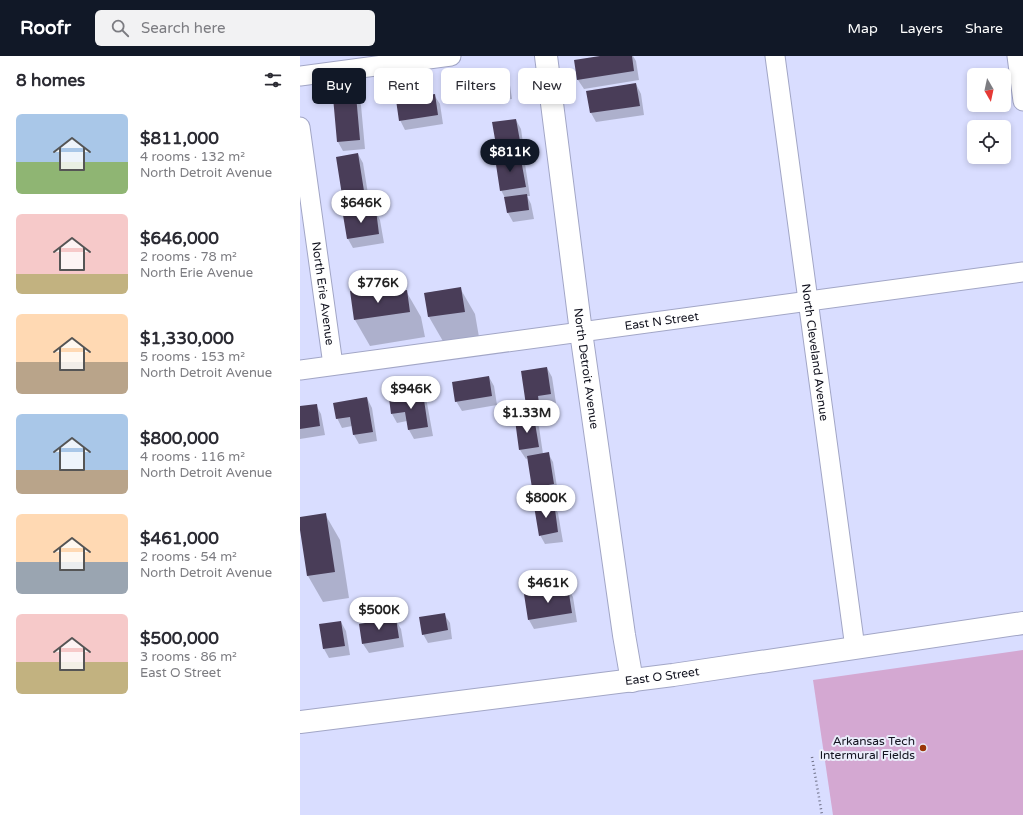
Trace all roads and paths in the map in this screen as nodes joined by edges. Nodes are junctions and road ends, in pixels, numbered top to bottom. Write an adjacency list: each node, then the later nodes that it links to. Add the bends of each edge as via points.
1 (451, 56): 5 (street)
2 (546, 56): 10 (street, North Detroit Avenue)
3 (776, 56): 9 (street, North Cleveland Avenue)
4 (1017, 56): 6 (street)
5 (300, 76)
6 (1023, 101)
7 (300, 127): 11 (street, North Erie Avenue)
8 (1023, 272): 9 (street, East N Street)
9 (808, 301): 10 (street, East N Street); 14 (street, North Cleveland Avenue)
10 (581, 332): 11 (street, East N Street); 15 (street, North Detroit Avenue)
11 (333, 365): 12 (street, East N Street)
12 (300, 370)
13 (1023, 623): 14 (street, East O Street)
14 (855, 648): 15 (street, East O Street)
15 (632, 681): 16 (street, East O Street)
16 (300, 722)
17 (812, 757): 18 (path)
18 (822, 815)

